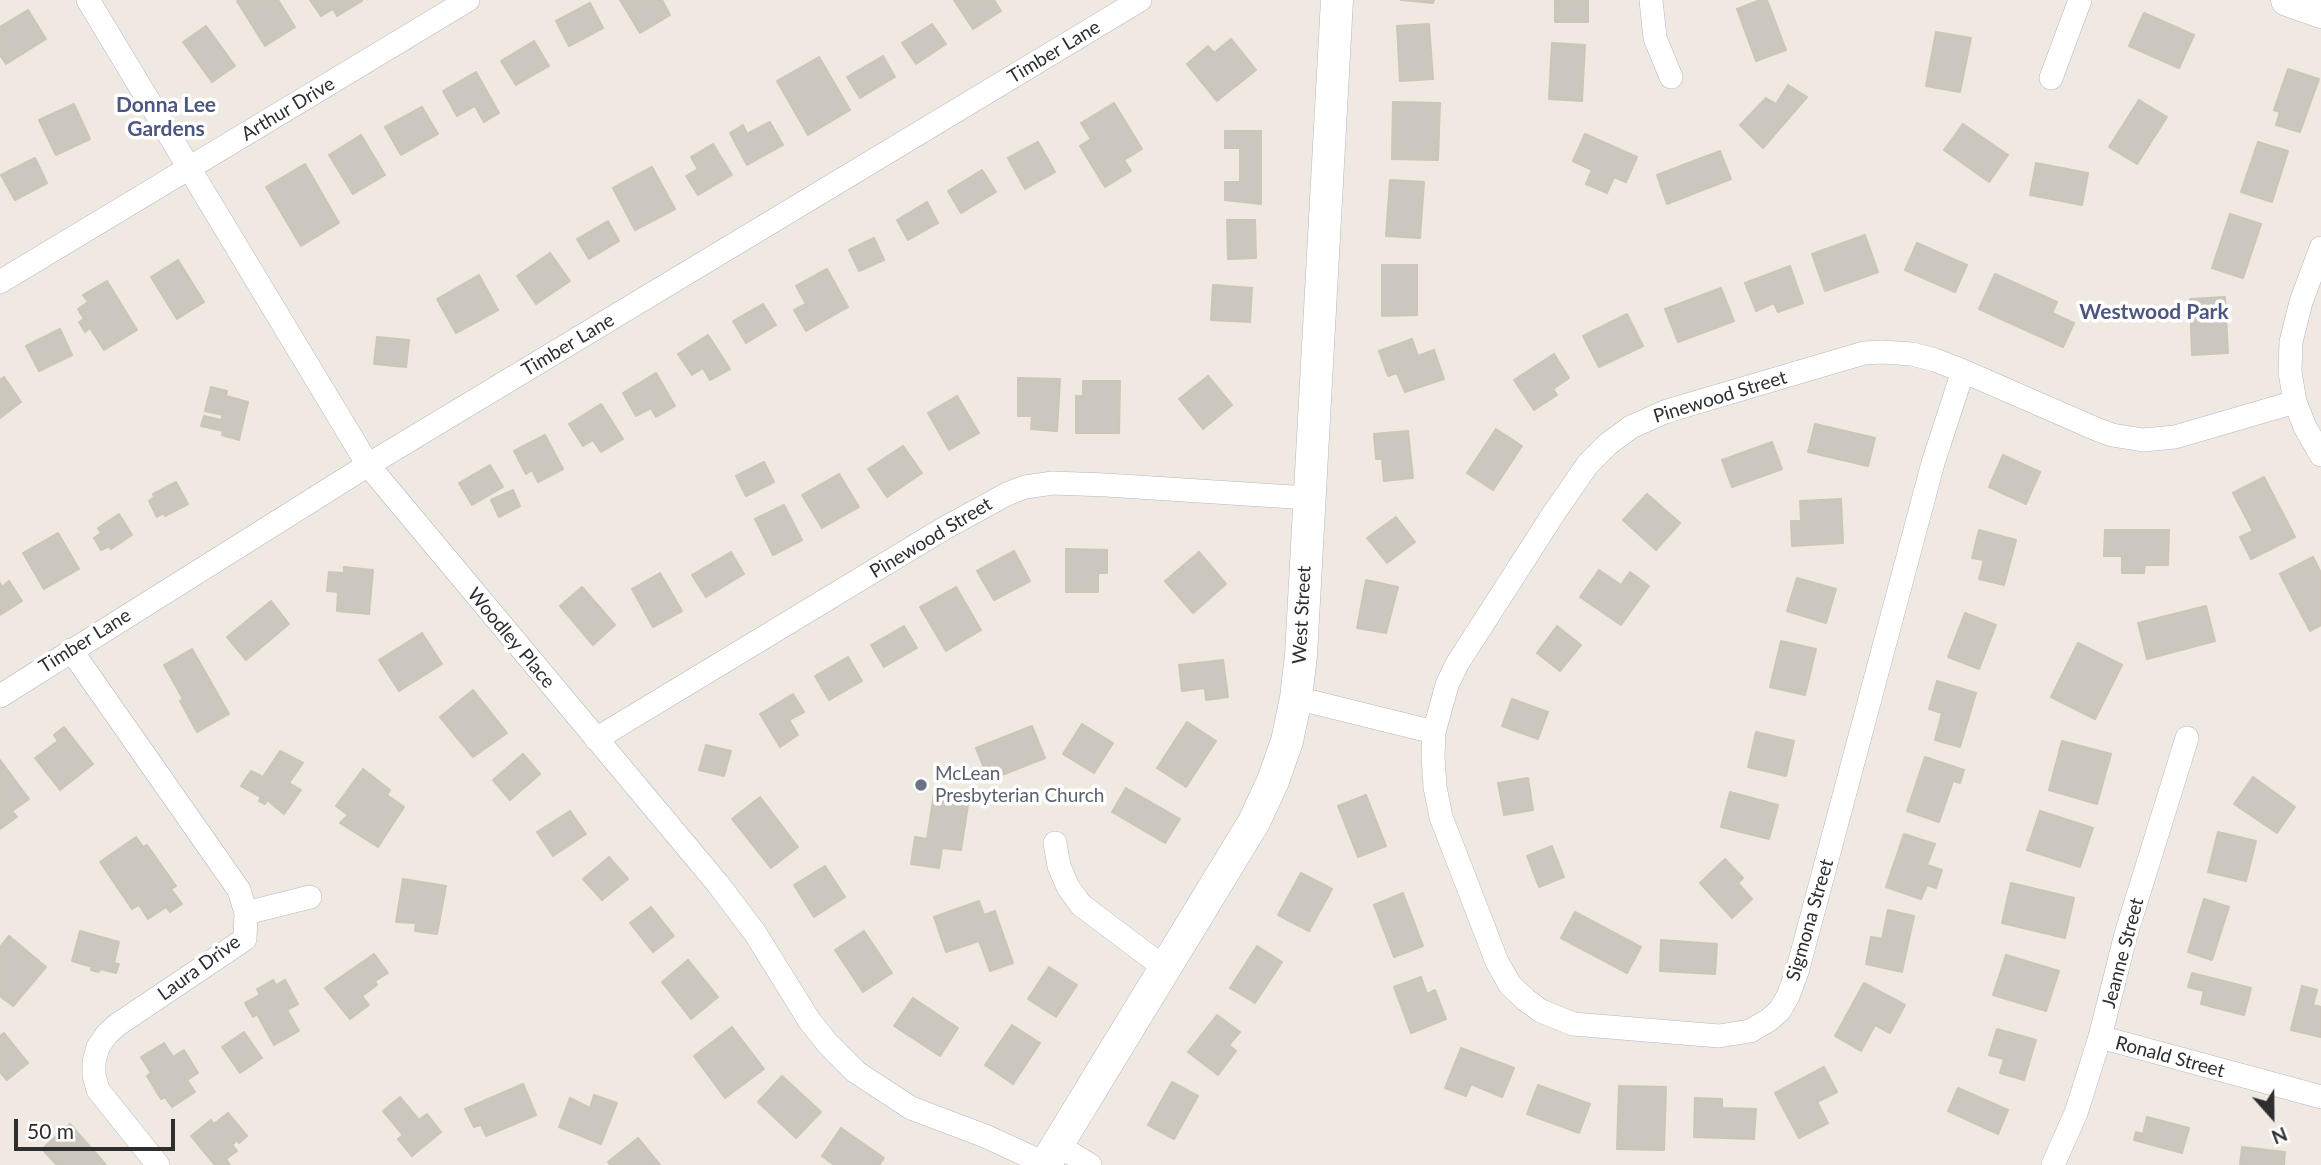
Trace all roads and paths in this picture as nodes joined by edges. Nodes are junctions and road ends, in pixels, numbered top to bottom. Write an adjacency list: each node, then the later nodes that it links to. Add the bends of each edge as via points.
1 (88, 0): 11 (street, Woodley Place)
2 (468, 0): 11 (street, Arthur Drive)
3 (1140, 0): 17 (street, Timber Lane)
4 (1337, 0): 18 (main road, West Street)
5 (1651, 0): 9 (street, via 1655,38)
6 (2080, 0): 10 (street)
7 (2287, 0): 8 (main road)
8 (2321, 12)
9 (1671, 77)
10 (2051, 78)
11 (189, 168): 13 (street, Arthur Drive); 17 (street, Woodley Place)
12 (2321, 248): 15 (street, via 2291,342)
13 (0, 282)
14 (1963, 371): 15 (street, Pinewood Street, via 2096,429 2143,440 2175,437); 22 (street, Pinewood Street, via 1912,354 1864,354 1667,411 1632,427 1588,464 1554,513 1457,664); 22 (street, Sigmona Street, via 1933,463 1797,972 1780,1010 1769,1020 1733,1035 1705,1035 1573,1024 1526,1000 1510,985 1497,962 1441,817 1435,787)
15 (2295, 402): 16 (street)
16 (2321, 456)
17 (368, 465): 19 (street, Timber Lane); 24 (street, Woodley Place)
18 (1308, 498): 21 (main road, West Street); 24 (street, Pinewood Street, via 1093,484 1024,487 943,529)
19 (71, 650): 20 (street, Timber Lane); 27 (street, Laura Drive, via 239,890)
20 (0, 696)
21 (1296, 698): 22 (street); 28 (main road, West Street, via 1277,771 1254,822)
22 (1434, 732)
23 (2188, 738): 29 (street, Jeanne Street, via 2126,934)
24 (596, 739): 31 (street, Woodley Place, via 718,884 755,933 809,1020 856,1072 911,1108)
25 (1055, 843): 28 (street, via 1059,866 1081,905)
26 (310, 897): 27 (street)
27 (246, 913): 32 (street, Laura Drive, via 245,939 117,1025 98,1047 94,1062 98,1090)
28 (1166, 969): 31 (main road, West Street)
29 (2100, 1037): 30 (street, Ronald Street); 34 (street, Jeanne Street, via 2076,1113)
30 (2321, 1097)
31 (1050, 1158): 33 (street, Woodley Place)
32 (158, 1165)
33 (1090, 1165)
34 (2053, 1165)

